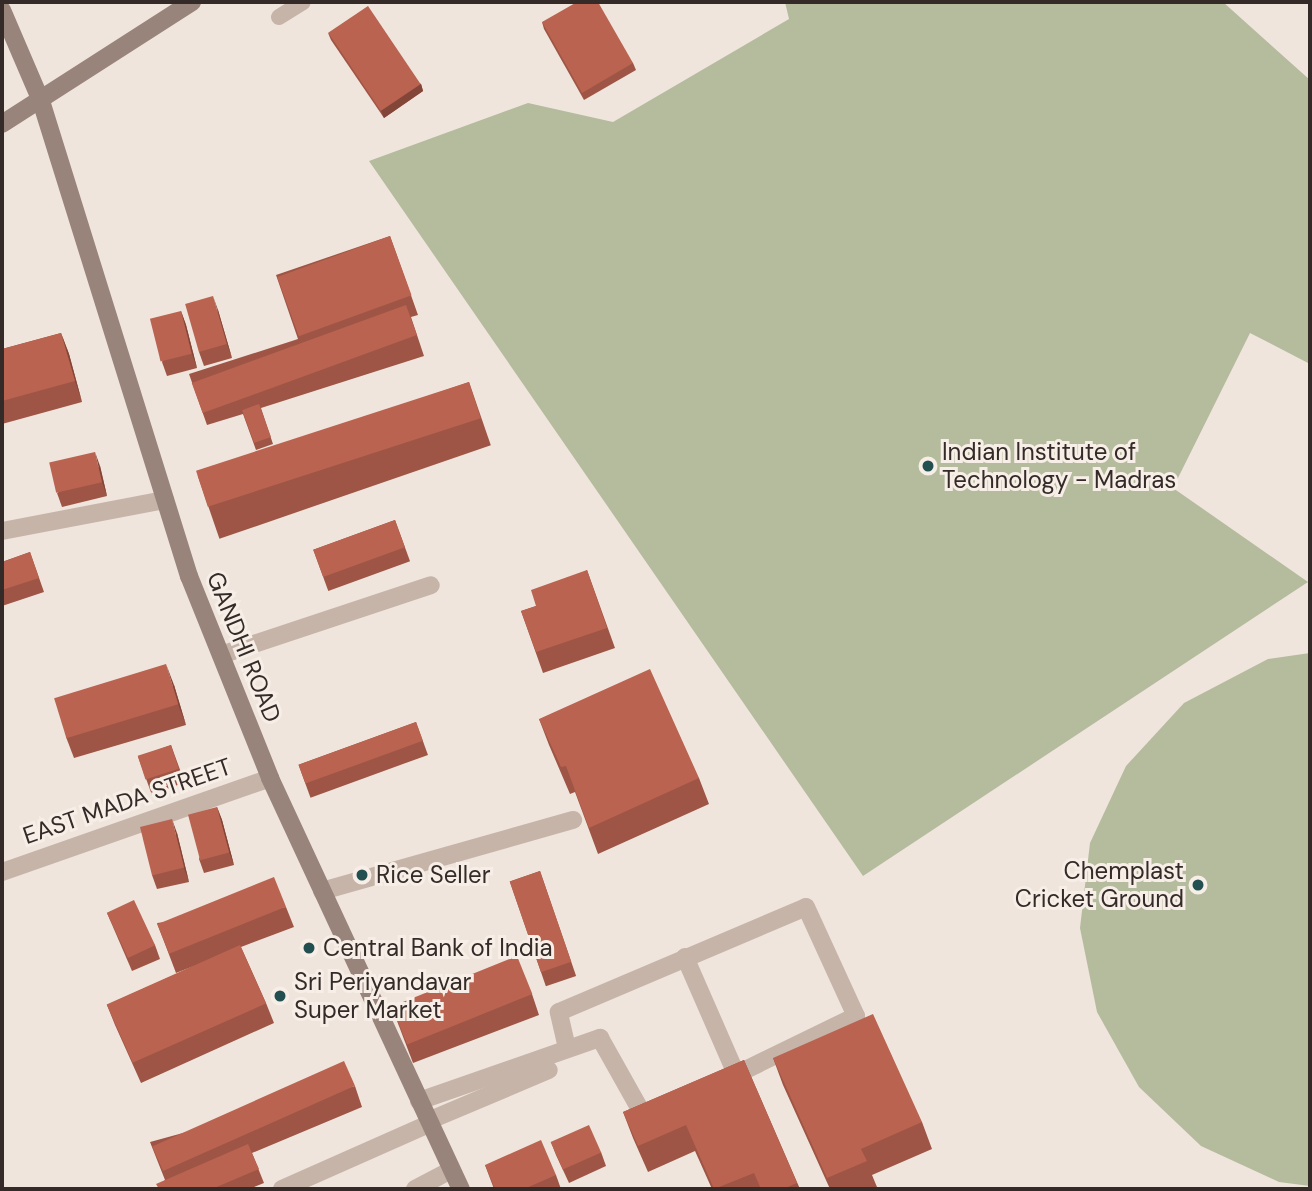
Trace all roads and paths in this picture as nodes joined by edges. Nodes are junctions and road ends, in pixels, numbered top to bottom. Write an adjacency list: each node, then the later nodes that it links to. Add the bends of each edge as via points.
1 (192, 2): 5 (street)
2 (303, 2): 4 (lane)
3 (2, 10): 5 (street, GANDHI ROAD)
4 (279, 17)
5 (41, 101): 6 (street); 7 (street, GANDHI ROAD, via 127,360)
6 (2, 124)
7 (164, 500): 8 (street); 10 (street, GANDHI ROAD)
8 (2, 531)
9 (431, 585): 10 (street)
10 (221, 655): 11 (street, GANDHI ROAD)
11 (270, 778): 13 (street, EAST MADA STREET); 14 (street, GANDHI ROAD)
12 (573, 820): 14 (street)
13 (2, 872)
14 (322, 891): 20 (street, GANDHI ROAD)
15 (685, 957): 16 (street, via 559,1012); 18 (street); 18 (street, via 806,908 856,1005 856,1016 846,1024)
16 (567, 1048): 20 (street); 21 (street, via 605,1040 644,1114)
17 (549, 1070): 22 (street)
18 (736, 1074): 19 (street)
19 (713, 1085)
20 (419, 1101): 22 (street, GANDHI ROAD)
21 (668, 1108)
22 (428, 1123): 23 (street, GANDHI ROAD); 24 (street)
23 (451, 1170): 25 (street); 26 (street, GANDHI ROAD)
24 (282, 1189)
25 (415, 1189)
26 (461, 1189)

